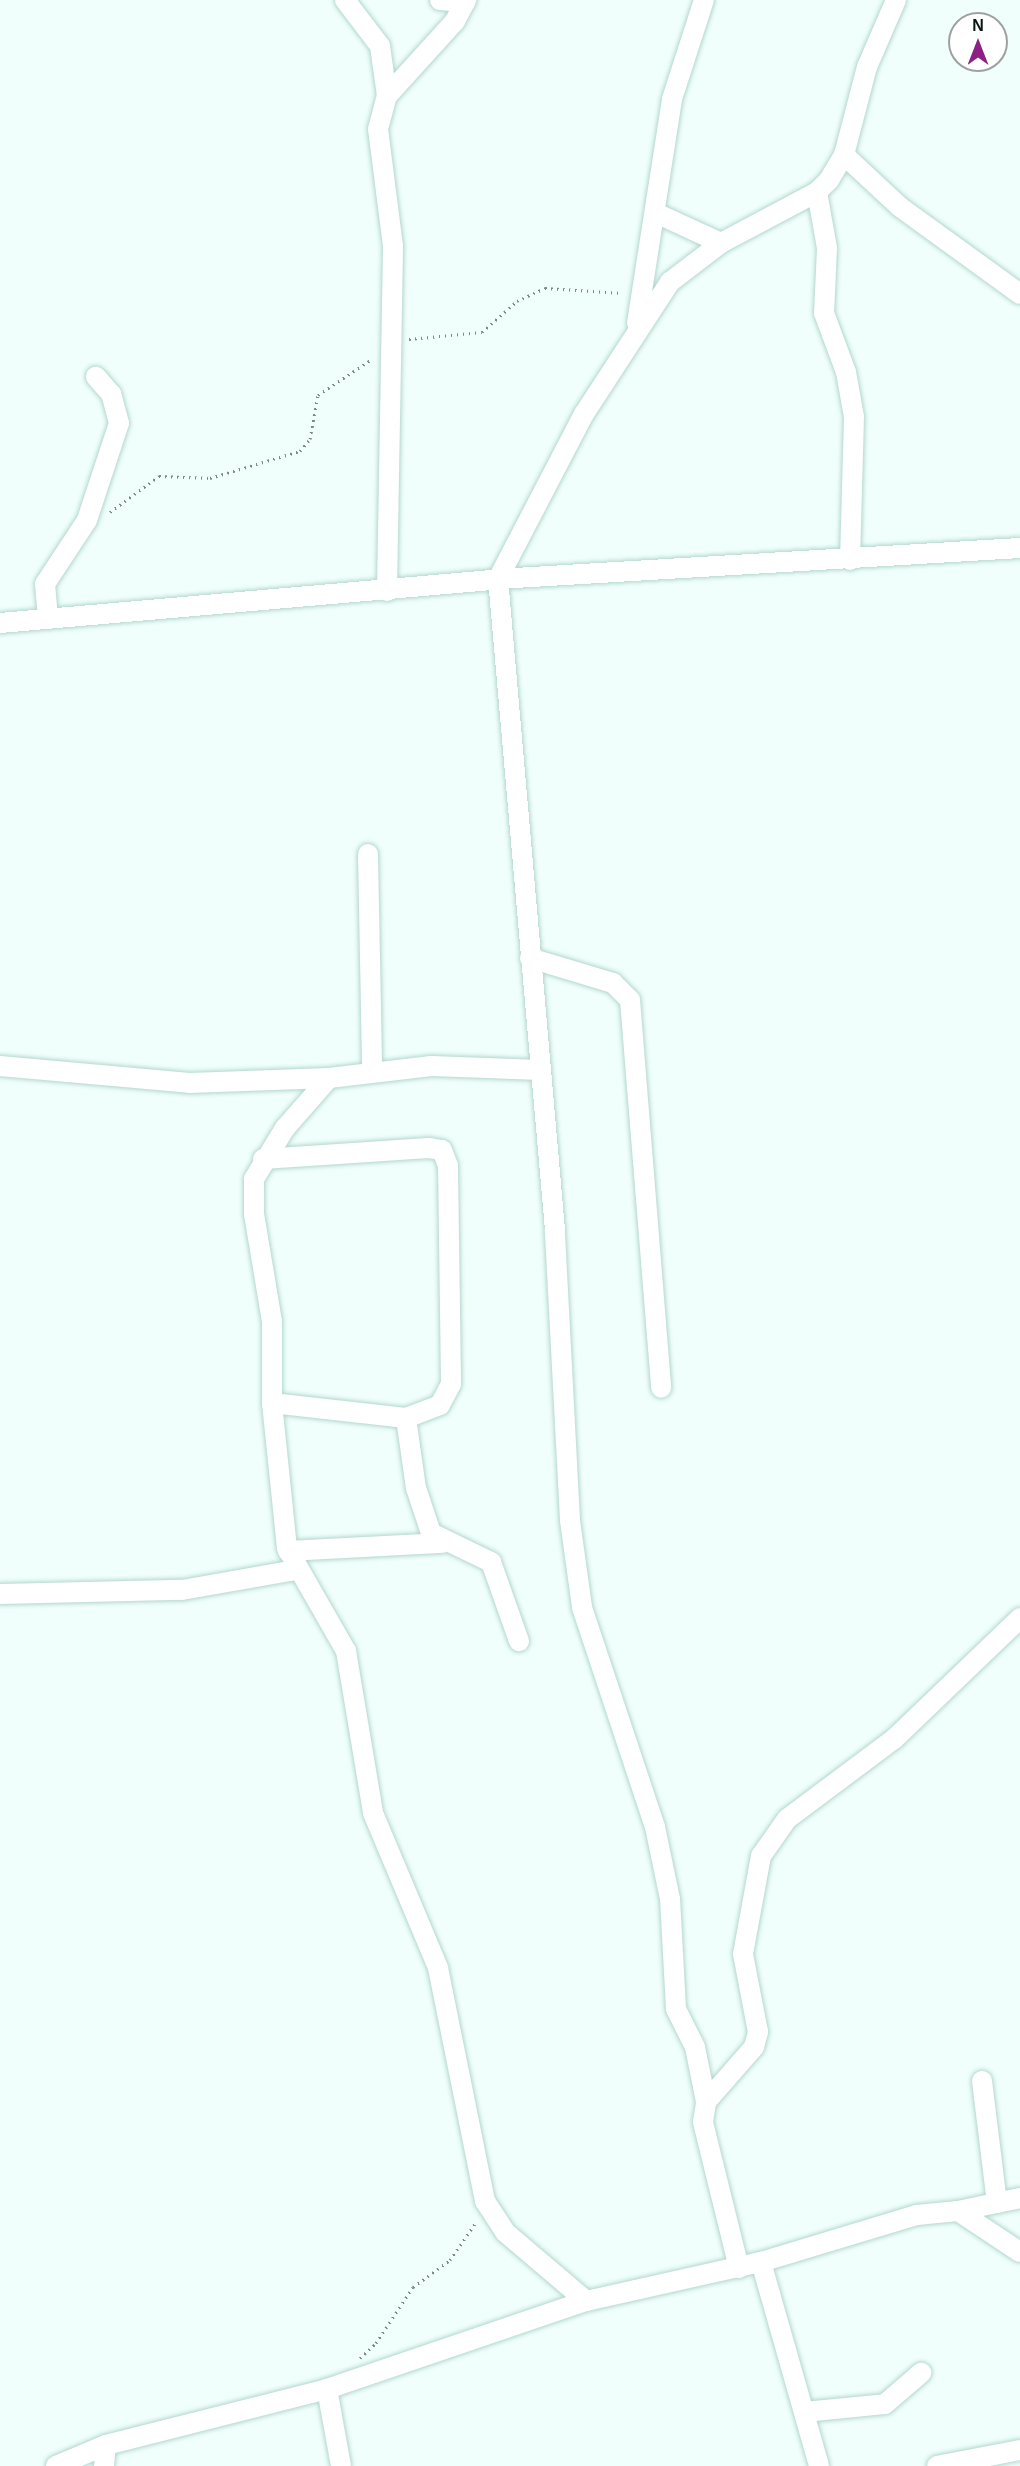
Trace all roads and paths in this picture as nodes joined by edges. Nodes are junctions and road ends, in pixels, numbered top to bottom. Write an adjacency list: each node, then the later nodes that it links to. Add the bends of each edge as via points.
1 (345, 0): 6 (street, via 380,46)
2 (440, 0): 5 (street)
3 (704, 0): 9 (street, via 672,99)
4 (896, 0): 7 (street, via 867,67)
5 (465, 1): 6 (street, via 455,21)
6 (387, 96): 14 (street, via 378,149 393,246)
7 (844, 155): 8 (street); 12 (street, via 900,207 981,261)
8 (817, 192): 10 (street); 18 (street, via 827,248 824,313 846,372 854,417)
9 (657, 214): 10 (street); 11 (street)
10 (721, 243): 13 (street, via 679,273)
11 (644, 289): 13 (street); 14 (path, via 621,293 545,288 517,301 482,332)
12 (1020, 294)
13 (636, 328): 19 (street, via 529,510)
14 (391, 344): 16 (path, via 318,395 310,439 300,451 210,478 159,476); 20 (street)
15 (96, 377): 16 (street, via 111,394 119,423)
16 (81, 532): 21 (street, via 45,584)
17 (1020, 548): 18 (street)
18 (850, 560): 19 (street)
19 (498, 579): 20 (street); 24 (street)
20 (387, 591): 21 (street)
21 (48, 618): 22 (street)
22 (0, 623)
23 (368, 854): 26 (street)
24 (530, 958): 27 (street); 30 (street, via 613,983 630,1000)
25 (0, 1066): 28 (street, via 124,1082)
26 (372, 1068): 27 (street); 28 (street)
27 (540, 1070): 40 (street, via 570,1520 582,1607 655,1827 670,1899 676,2009 695,2047)
28 (329, 1077): 29 (street)
29 (263, 1159): 31 (street, via 252,1195 272,1322); 32 (street, via 402,1148 442,1150 448,1166 451,1384 430,1413)
30 (661, 1388)
31 (272, 1403): 32 (street); 34 (street)
32 (405, 1418): 33 (street, via 423,1515)
33 (444, 1543): 34 (street); 38 (street, via 491,1562)
34 (288, 1551): 35 (street)
35 (296, 1570): 36 (street, via 182,1590); 42 (street, via 334,1623 346,1651 373,1813 438,1968)
36 (0, 1594)
37 (1020, 1618): 40 (street, via 894,1739 786,1819 772,1836 761,1856 742,1954 758,2032 754,2047)
38 (519, 1641)
39 (982, 2081): 43 (street)
40 (706, 2102): 47 (street, via 705,2135)
41 (1020, 2198): 43 (street)
42 (485, 2201): 48 (street, via 505,2232); 50 (path, via 450,2260 413,2287 376,2343 361,2356)
43 (997, 2203): 44 (street)
44 (958, 2211): 45 (street); 46 (street, via 917,2215)
45 (1020, 2252)
46 (761, 2262): 47 (street); 52 (street)
47 (739, 2268): 48 (street)
48 (586, 2301): 50 (street)
49 (921, 2373): 52 (street, via 885,2404)
50 (356, 2379): 51 (street)
51 (327, 2389): 53 (street); 57 (street)
52 (804, 2412): 58 (street)
53 (106, 2445): 55 (street); 56 (street)
54 (1020, 2450): 59 (street)
55 (56, 2466)
56 (105, 2466)
57 (341, 2466)
58 (819, 2466)
59 (937, 2466)

